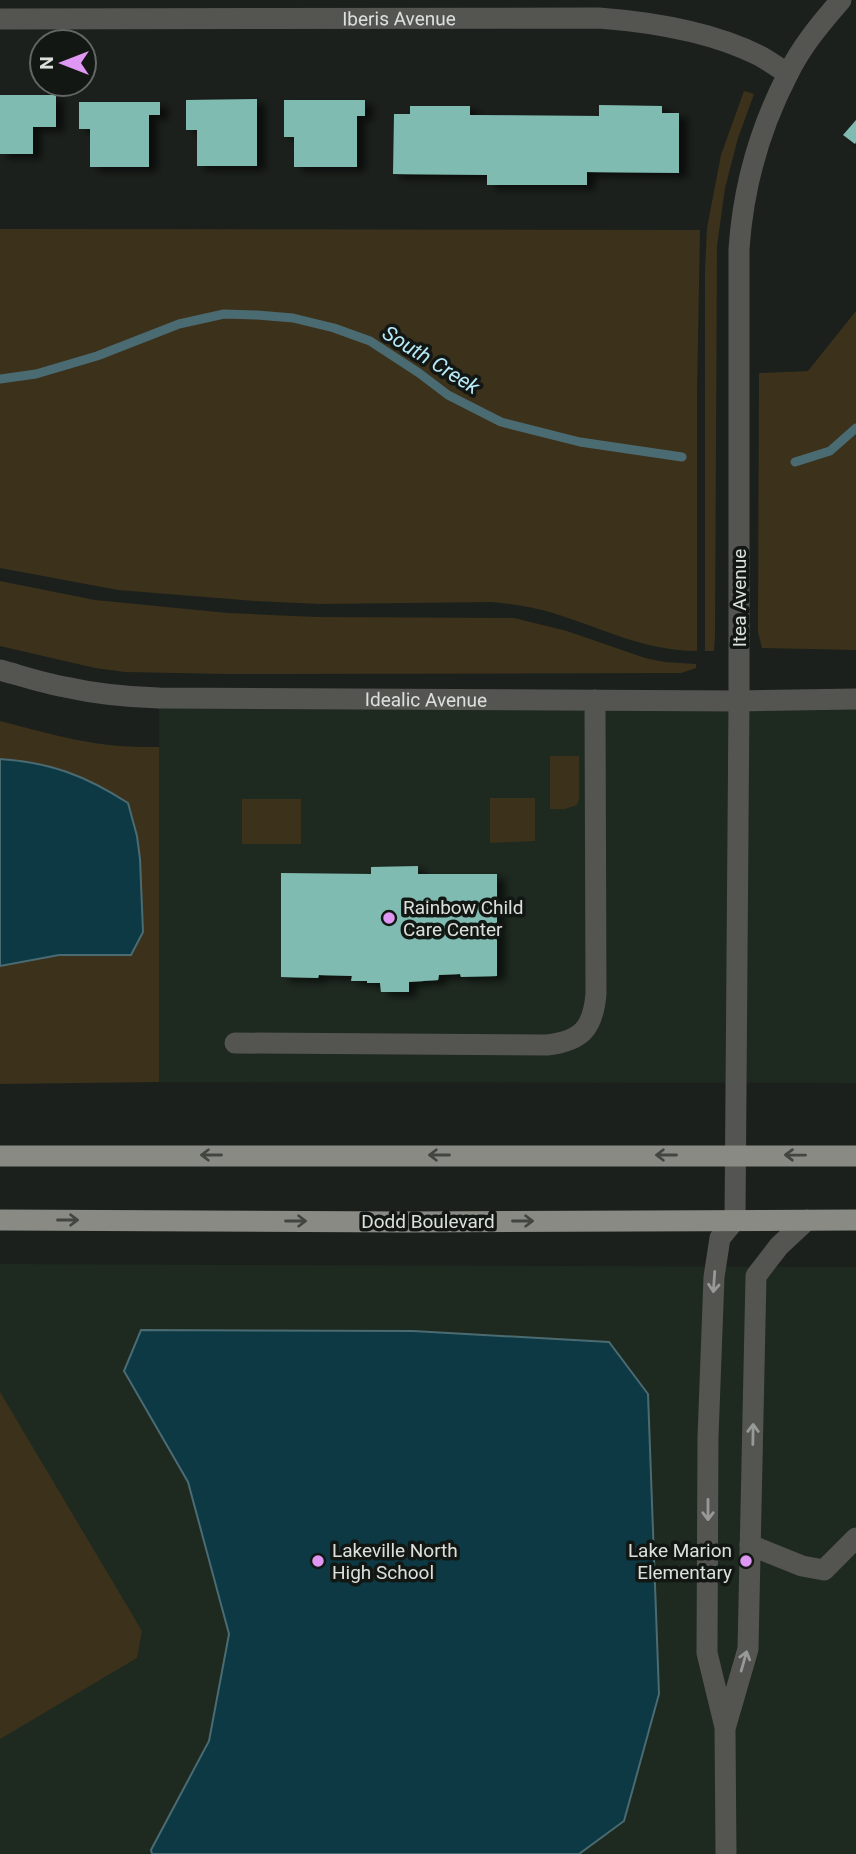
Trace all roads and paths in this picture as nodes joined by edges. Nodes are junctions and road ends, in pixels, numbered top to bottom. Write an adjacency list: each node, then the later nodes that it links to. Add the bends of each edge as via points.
1 (841, 0): 3 (street, Itea Avenue)
2 (0, 19): 3 (street, Iberis Avenue, via 629,20 738,47)
3 (788, 74): 7 (street, Itea Avenue, via 750,176 740,238)
4 (0, 670): 6 (street, Idealic Avenue, via 62,687 127,697)
5 (856, 699): 7 (street, Idealic Avenue)
6 (595, 700): 7 (street, Idealic Avenue); 8 (street, via 596,994 586,1030 573,1039 547,1045)
7 (739, 701): 9 (street, Itea Avenue)
8 (235, 1044)
9 (735, 1154): 10 (main road, one-way to 10); 11 (main road, one-way to 9); 13 (street, Itea Avenue)
10 (0, 1156)
11 (856, 1156)
12 (0, 1220): 13 (main road, Dodd Boulevard, one-way to 13)
13 (735, 1220): 14 (main road, Dodd Boulevard); 18 (street, one-way to 18, via 720,1238 714,1277 708,1437 707,1653)
14 (807, 1220): 15 (main road, Dodd Boulevard); 17 (street, one-way to 14, via 756,1276 779,1245)
15 (856, 1220)
16 (856, 1538): 17 (street, via 824,1570)
17 (750, 1545): 18 (street, one-way to 17, via 748,1649)
18 (726, 1727): 19 (street)
19 (726, 1854)

